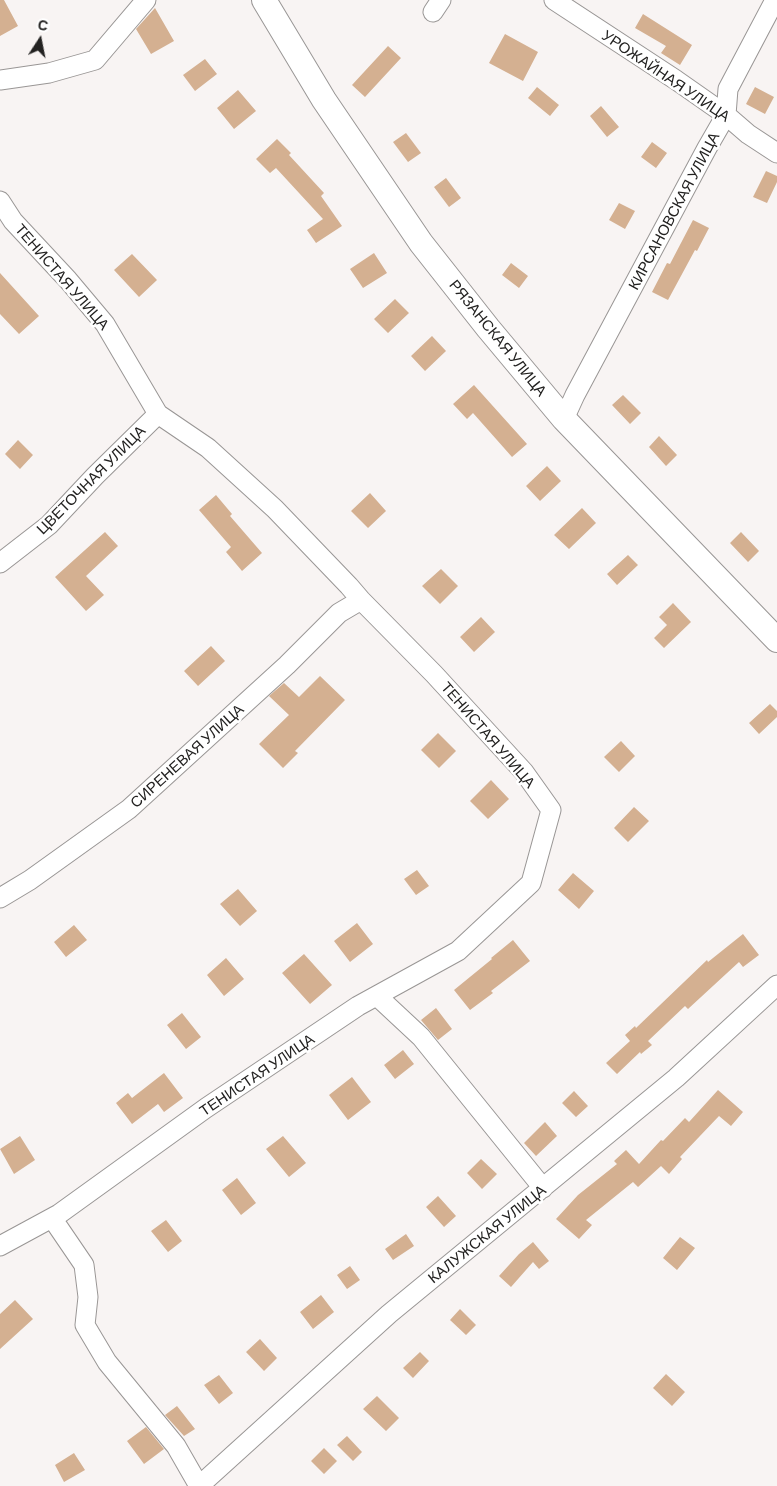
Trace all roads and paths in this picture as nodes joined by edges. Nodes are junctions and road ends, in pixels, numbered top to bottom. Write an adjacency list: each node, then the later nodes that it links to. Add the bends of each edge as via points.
1 (146, 0): 5 (street, via 95,60 49,73)
2 (264, 0): 10 (main road, РЯЗАНСКАЯ УЛИЦА, via 324,100 421,243)
3 (554, 0): 6 (street, УРОЖАЙНАЯ УЛИЦА)
4 (775, 0): 6 (street, КИРСАНОВСКАЯ УЛИЦА, via 728,89)
5 (0, 80)
6 (726, 115): 7 (street, УРОЖАЙНАЯ УЛИЦА); 10 (street, КИРСАНОВСКАЯ УЛИЦА)
7 (777, 153)
8 (0, 201): 9 (street, ТЕНИСТАЯ УЛИЦА, via 13,221 105,324)
9 (158, 414): 11 (street, ЦВЕТОЧНАЯ УЛИЦА, via 50,525); 12 (street, ТЕНИСТАЯ УЛИЦА, via 208,448 275,508)
10 (564, 419): 13 (main road, РЯЗАНСКАЯ УЛИЦА)
11 (0, 563)
12 (361, 600): 14 (street, СИРЕНЕВАЯ УЛИЦА, via 339,613 287,665 129,809); 16 (street, ТЕНИСТАЯ УЛИЦА, via 524,772 551,810 531,883 458,952)
13 (777, 640)
14 (0, 898)
15 (777, 985): 17 (street, КАЛУЖСКАЯ УЛИЦА, via 676,1078)
16 (377, 996): 17 (street, via 421,1038); 18 (street, ТЕНИСТАЯ УЛИЦА, via 206,1108)
17 (543, 1188): 20 (street, КАЛУЖСКАЯ УЛИЦА, via 389,1314)
18 (52, 1218): 19 (street, ТЕНИСТАЯ УЛИЦА); 20 (street, via 84,1265 88,1297 85,1326 107,1362 176,1446)
19 (0, 1246)
20 (199, 1486)

